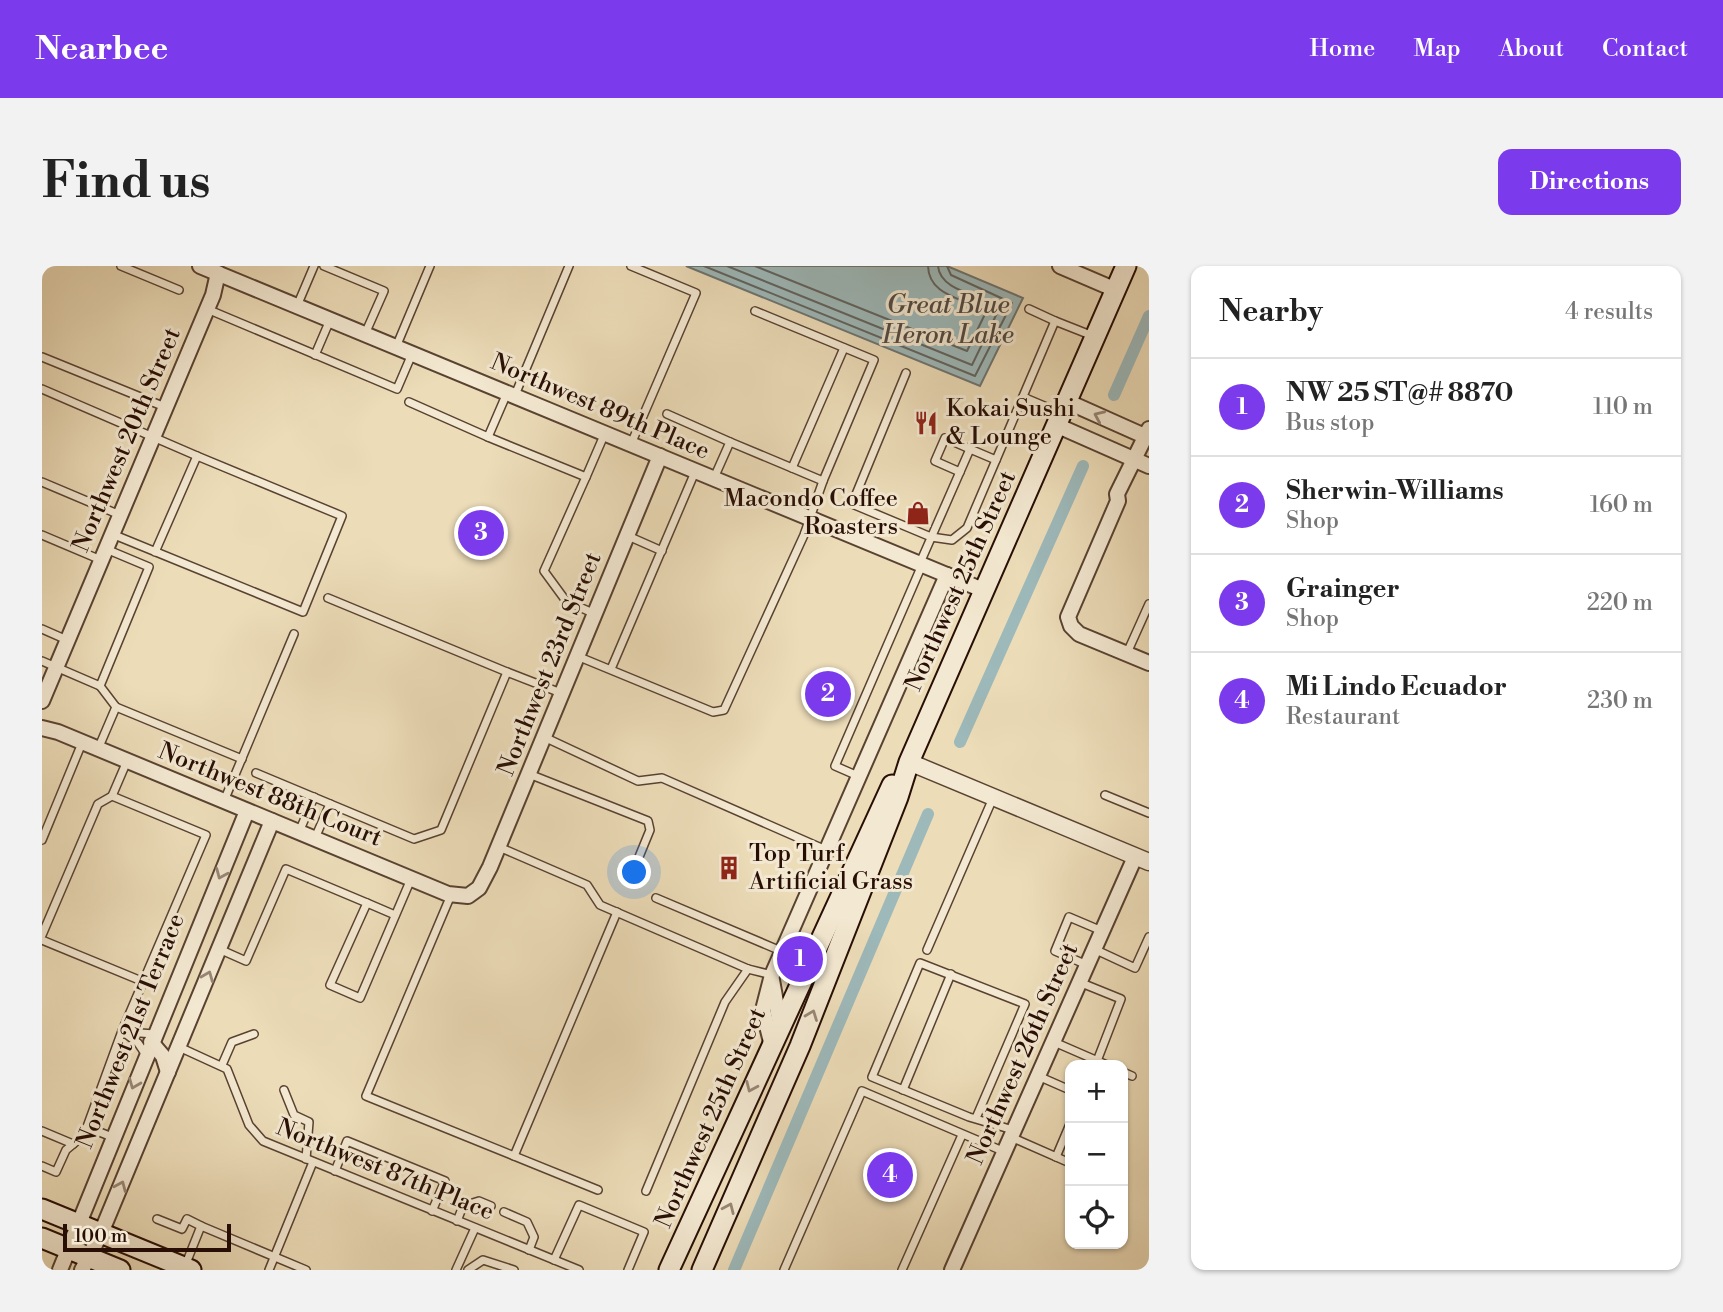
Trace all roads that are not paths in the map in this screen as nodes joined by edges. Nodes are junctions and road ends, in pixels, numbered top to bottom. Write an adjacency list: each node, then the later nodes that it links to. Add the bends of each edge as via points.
1 (121, 266): 12 (lane)
2 (149, 266): 12 (lane)
3 (200, 266): 11 (street, Northwest 89th Place)
4 (314, 266): 15 (lane)
5 (324, 266): 21 (lane, via 384,291)
6 (430, 266): 23 (lane)
7 (569, 266): 30 (lane)
8 (631, 266): 42 (lane, via 696,293)
9 (1060, 266): 14 (street)
10 (1126, 266): 14 (main road, Northwest 25th Street)
11 (219, 270): 15 (street, Northwest 89th Place); 16 (street, Northwest 20th Street)
12 (145, 276): 13 (lane)
13 (179, 290)
14 (1116, 290): 22 (main road, Northwest 25th Street)
15 (297, 306): 19 (street, Northwest 89th Place)
16 (206, 308): 26 (lane); 33 (street, Northwest 20th Street)
17 (1029, 309): 20 (lane)
18 (755, 311): 24 (lane)
19 (330, 320): 21 (street, Northwest 89th Place); 26 (lane)
20 (1055, 321): 22 (lane); 31 (lane)
21 (365, 334): 23 (street, Northwest 89th Place)
22 (1095, 337): 34 (main road, Northwest 25th Street)
23 (396, 347): 25 (street, Northwest 89th Place)
24 (844, 348): 49 (lane); 54 (lane, via 874,360)
25 (412, 354): 26 (lane, via 397,389); 30 (street, Northwest 89th Place)
26 (315, 355)
27 (42, 357): 33 (lane)
28 (906, 373): 61 (lane, via 852,503)
29 (42, 389): 38 (lane)
30 (511, 394): 37 (street, Northwest 89th Place); 40 (lane)
31 (1023, 397): 34 (lane); 47 (lane)
32 (409, 402): 40 (lane)
33 (165, 407): 38 (street, Northwest 20th Street)
34 (1061, 413): 36 (street, one-way to 34); 44 (street); 67 (main road, Northwest 25th Street)
35 (667, 414): 41 (lane)
36 (1124, 427): 39 (street); 44 (street)
37 (605, 433): 42 (street, Northwest 89th Place); 52 (lane)
38 (153, 435): 45 (lane); 56 (street, Northwest 20th Street)
39 (1148, 435): 48 (street)
40 (488, 437): 52 (lane)
41 (730, 442): 49 (lane); 53 (lane)
42 (631, 444): 46 (street, Northwest 89th Place)
43 (970, 449): 47 (lane); 51 (lane); 51 (lane, via 945,438 935,461)
44 (1114, 450): 48 (street)
45 (197, 456): 63 (lane); 63 (lane, via 342,516 303,612)
46 (660, 456): 50 (street, Northwest 89th Place); 60 (street, Northwest 23rd Street)
47 (996, 460): 61 (lane, via 964,534 952,540)
48 (1142, 463): 74 (street, via 1118,501 1068,617 1079,634)
49 (792, 468): 54 (lane)
50 (696, 471): 53 (street, Northwest 89th Place); 62 (lane)
51 (960, 472): 61 (lane)
52 (586, 477): 70 (lane, via 544,570 566,601)
53 (714, 478): 57 (street, Northwest 89th Place)
54 (823, 481): 57 (lane)
55 (42, 482): 56 (lane)
56 (120, 515): 58 (street, Northwest 20th Street)
57 (810, 517): 65 (street, Northwest 89th Place); 79 (lane, via 724,710 713,712)
58 (112, 534): 63 (lane); 64 (street, Northwest 20th Street)
59 (42, 535): 64 (lane)
60 (627, 536): 62 (lane); 70 (street, Northwest 23rd Street)
61 (931, 537): 65 (lane)
62 (662, 551): 79 (lane)
63 (155, 552)
64 (103, 554): 73 (street, Northwest 20th Street); 81 (lane, via 149,566)
65 (921, 564): 66 (street, Northwest 89th Place); 94 (lane, via 835,766)
66 (947, 575): 67 (street, Northwest 89th Place); 94 (street)
67 (983, 590): 91 (main road, Northwest 25th Street)
68 (328, 598): 80 (lane)
69 (1149, 604): 74 (lane)
70 (595, 614): 75 (street, Northwest 23rd Street)
71 (42, 629): 73 (lane)
72 (294, 634): 89 (lane)
73 (68, 640): 78 (street, Northwest 20th Street)
74 (1127, 654): 77 (street)
75 (578, 656): 79 (lane); 82 (street, Northwest 23rd Street)
76 (42, 662): 78 (lane)
77 (1149, 663)
78 (56, 668): 81 (lane); 83 (street, Northwest 20th Street)
79 (611, 669)
80 (507, 672): 82 (lane); 100 (lane, via 441,830 414,839)
81 (100, 686): 84 (lane)
82 (562, 694): 86 (street, Northwest 23rd Street)
83 (42, 701)
84 (116, 707): 88 (lane); 89 (lane)
85 (42, 728): 87 (street, Northwest 88th Court)
86 (544, 737): 93 (street, Northwest 23rd Street); 108 (lane, via 638,781 662,778)
87 (82, 742): 88 (street, Northwest 88th Court); 106 (lane)
88 (98, 748): 90 (street, Northwest 88th Court)
89 (242, 759): 99 (lane)
90 (127, 761): 96 (lane); 99 (street, Northwest 88th Court)
91 (909, 762): 98 (street); 131 (main road, Northwest 25th Street, via 886,793); 145 (main road, Northwest 25th Street, one-way to 91)
92 (256, 773): 97 (lane)
93 (529, 774): 107 (street, Northwest 23rd Street); 110 (lane, via 648,821 650,830)
94 (858, 776): 108 (street)
95 (1105, 794): 102 (lane)
96 (112, 796): 118 (lane, via 98,804); 129 (lane, via 206,835)
97 (314, 797): 100 (lane); 104 (lane)
98 (993, 798): 109 (street); 123 (lane)
99 (224, 802): 101 (street, Northwest 88th Court)
100 (330, 804): 105 (lane)
101 (247, 811): 103 (street, Northwest 88th Court); 136 (street, Northwest 21st Terrace, one-way to 136)
102 (1149, 813)
103 (272, 821): 104 (street, Northwest 88th Court); 121 (street, Northwest 21st Terrace)
104 (299, 833): 105 (street, Northwest 88th Court)
105 (315, 839): 111 (street, Northwest 88th Court)
106 (42, 840)
107 (499, 847): 112 (street, Northwest 23rd Street, via 479,888 468,896); 115 (lane, via 587,885 600,905)
108 (826, 850): 124 (street)
109 (1142, 860): 117 (street, Northwest 26th Street)
110 (632, 874)
111 (411, 878): 112 (street, Northwest 88th Court); 116 (lane)
112 (451, 895): 158 (lane, via 366,1096)
113 (656, 898): 124 (lane)
114 (367, 903): 116 (lane); 116 (lane, via 330,985 360,998); 121 (lane, via 286,869 246,961)
115 (617, 912): 126 (lane); 158 (lane)
116 (395, 915)
117 (1102, 931): 122 (street, Northwest 26th Street); 125 (lane, via 1069,917 1055,951)
118 (42, 935)
119 (1149, 937): 122 (lane, via 1135,968)
120 (42, 940): 129 (lane)
121 (219, 949): 137 (street, Northwest 21st Terrace, one-way to 121)
122 (1094, 949): 125 (street, Northwest 26th Street)
123 (927, 950)
124 (781, 951): 128 (street)
125 (1087, 965): 130 (street, Northwest 26th Street)
126 (748, 969): 128 (lane); 165 (lane, via 725,1002)
127 (951, 974): 148 (lane); 148 (lane, via 920,963 872,1077); 149 (lane, via 1025,1004)
128 (772, 975): 131 (street); 134 (street, via 763,1010)
129 (144, 982): 132 (lane)
130 (1079, 982): 135 (street, Northwest 26th Street); 139 (lane, via 1121,999)
131 (780, 1024): 134 (main road, Northwest 25th Street); 145 (main road)
132 (122, 1031): 136 (lane); 136 (lane, via 138,1043); 150 (lane)
133 (254, 1034): 140 (lane, via 232,1042)
134 (771, 1042): 192 (main road, Northwest 25th Street, one-way to 192)
135 (1053, 1042): 138 (lane); 143 (street, Northwest 26th Street)
136 (150, 1044): 141 (street, via 163,1056); 155 (street, Northwest 21st Terrace, one-way to 155)
137 (179, 1047): 140 (lane); 141 (street, Northwest 21st Terrace)
138 (1095, 1060)
139 (1097, 1060)
140 (222, 1065): 160 (lane, Northwest 87th Place, via 231,1076 252,1132 263,1142)
141 (168, 1072): 175 (street, Northwest 21st Terrace, one-way to 141)
142 (1128, 1074): 144 (lane)
143 (1038, 1076): 146 (lane); 152 (street, Northwest 26th Street)
144 (1132, 1076)
145 (786, 1078): 193 (main road, Northwest 25th Street, one-way to 145)
146 (1065, 1088)
147 (284, 1090): 160 (lane, via 294,1115 309,1122)
148 (903, 1090): 149 (lane)
149 (976, 1118): 152 (lane)
150 (87, 1127): 155 (lane); 156 (lane)
151 (42, 1131): 156 (lane)
152 (1012, 1133): 157 (street, Northwest 26th Street); 159 (lane)
153 (962, 1135): 157 (lane); 194 (lane, via 862,1091); 195 (lane)
154 (1065, 1136): 159 (lane)
155 (112, 1137): 172 (street, Northwest 21st Terrace)
156 (73, 1144): 162 (lane, via 56,1172)
157 (1004, 1152): 196 (street, Northwest 26th Street)
158 (514, 1156): 164 (lane)
159 (1056, 1157): 161 (lane)
160 (309, 1161): 163 (lane, Northwest 87th Place); 179 (lane)
161 (1065, 1161)
162 (42, 1166)
163 (335, 1171): 168 (lane, Northwest 87th Place); 168 (lane, via 347,1141 445,1181)
164 (598, 1190)
165 (646, 1191)
166 (491, 1206): 171 (lane, via 479,1201 463,1206)
167 (42, 1209): 172 (main road)
168 (432, 1211): 171 (lane, Northwest 87th Place)
169 (504, 1212): 178 (lane, via 527,1222 534,1237)
170 (157, 1219): 173 (lane, via 182,1229 187,1219)
171 (457, 1221): 174 (lane, Northwest 87th Place)
172 (76, 1223): 175 (main road); 177 (street, Northwest 21st Terrace)
173 (201, 1226): 179 (lane); 182 (lane)
174 (475, 1228): 178 (lane, Northwest 87th Place); 187 (lane)
175 (101, 1233): 181 (street, Northwest 21st Terrace); 182 (main road)
176 (42, 1238): 177 (main road)
177 (68, 1248): 181 (main road); 183 (street, Northwest 21st Terrace)
178 (529, 1250): 180 (lane, Northwest 87th Place)
179 (274, 1257): 185 (lane); 186 (lane)
180 (554, 1260): 190 (lane, Northwest 87th Place); 191 (lane, via 579,1205 644,1232)
181 (85, 1264): 184 (main road)
182 (188, 1269)
183 (60, 1270)
184 (120, 1270)
185 (269, 1270)
186 (306, 1270)
187 (456, 1270)
188 (468, 1270): 189 (lane, via 483,1260)
189 (513, 1270)
190 (579, 1270)
191 (628, 1270)
192 (669, 1270)
193 (702, 1270)
194 (784, 1270)
195 (902, 1270)
196 (952, 1270)

